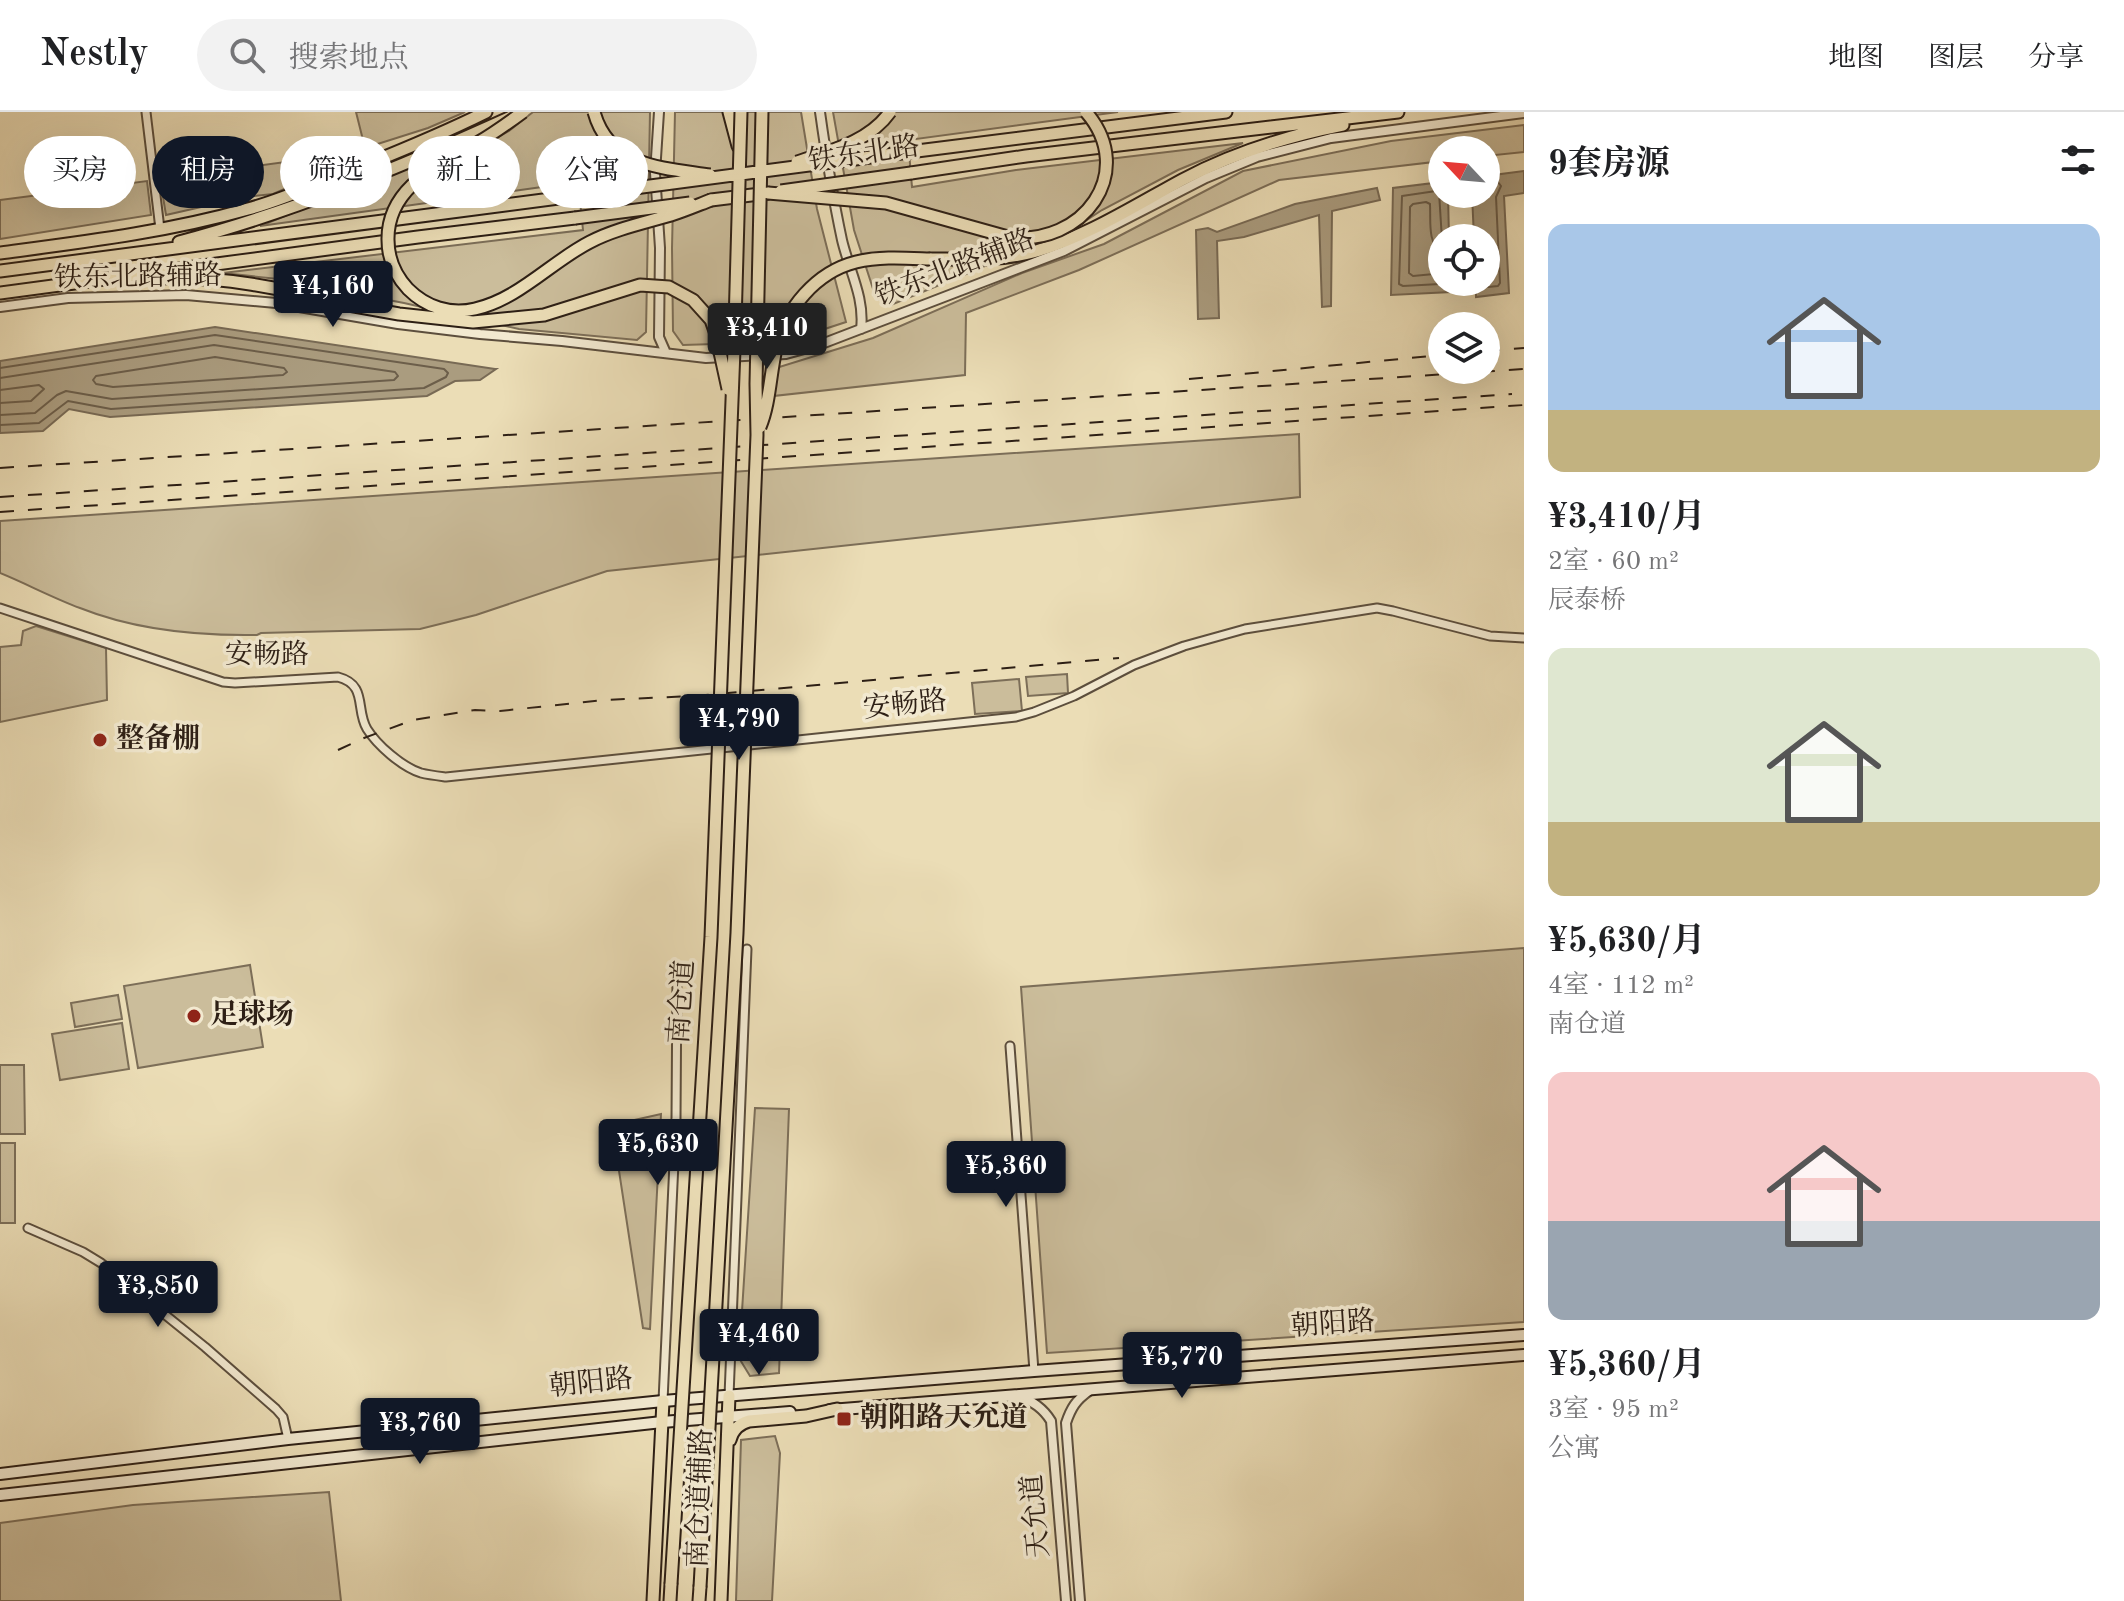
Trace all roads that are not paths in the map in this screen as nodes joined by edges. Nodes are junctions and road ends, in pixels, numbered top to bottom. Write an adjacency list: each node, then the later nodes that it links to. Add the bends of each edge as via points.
1 (146, 112): 23 (street)
2 (486, 112): 23 (main road, via 285,197)
3 (522, 112): 22 (main road, bridge, via 424,174 392,213 388,248 397,276 433,306 456,311 482,307 601,237); 25 (main road, bridge, via 279,213)
4 (594, 112): 20 (main road, bridge, via 608,140 635,160)
5 (659, 112): 31 (street, via 659,337)
6 (729, 112): 17 (main road, bridge)
7 (741, 112): 17 (main road, bridge)
8 (762, 112): 18 (main road, bridge)
9 (768, 112): 18 (main road, bridge)
10 (820, 112): 30 (street, via 842,242 860,299)
11 (890, 112): 19 (main road, bridge, via 850,144)
12 (1086, 112): 21 (main road, bridge, via 1104,150 1102,185 1081,218 1049,235 1017,238 886,203)
13 (1226, 112): 19 (main road, 铁东北路, bridge)
14 (1398, 112): 15 (main road, 铁东北路)
15 (1390, 113): 21 (main road, 铁东北路, bridge); 33 (main road, bridge, via 1255,148 1031,253 985,260 878,258 824,277 800,299 782,328)
16 (1524, 113): 30 (street, 铁东北路辅路, via 1331,138 1257,157 1064,251)
17 (740, 152): 32 (main road, bridge)
18 (760, 159): 33 (main road, bridge)
19 (773, 170): 20 (main road, 铁东北路, bridge)
20 (723, 177): 25 (main road, 铁东北路, bridge)
21 (768, 193): 22 (main road, 铁东北路, bridge)
22 (711, 200): 27 (main road, 铁东北路, bridge)
23 (160, 229): 24 (main road)
24 (0, 253)
25 (138, 254): 26 (main road)
26 (0, 271)
27 (103, 280): 28 (main road); 32 (main road, bridge, via 209,279 399,314 473,322 544,315 640,285 669,287 693,300 711,320)
28 (0, 293)
29 (0, 307): 31 (street, 铁东北路辅路, via 68,298 222,297 398,324)
30 (861, 329): 31 (street, 铁东北路辅路, via 786,354 706,358)
31 (666, 353)
32 (731, 406): 57 (main road, 南仓道, bridge, via 711,937)
33 (757, 435): 58 (main road, 南仓道, bridge, via 737,933)
34 (0, 608): 35 (street, 安畅路, via 223,682 348,679 357,689 366,727 388,753 419,772 446,777 1016,717 1184,646 1245,629 1377,608 1490,636)
35 (1524, 638)
36 (747, 949): 44 (street)
37 (677, 973): 46 (street)
38 (1010, 1046): 42 (street)
39 (28, 1228): 50 (street, via 83,1252 122,1279 276,1409)
40 (1524, 1335): 42 (main road, 朝阳路)
41 (1524, 1355): 43 (main road, 朝阳路)
42 (1034, 1371): 44 (main road, 朝阳路)
43 (1089, 1391): 45 (main road, 朝阳路); 61 (street, 天允道, via 1072,1407 1066,1423)
44 (729, 1396): 46 (main road, 朝阳路); 48 (main road, 南仓道辅路)
45 (1019, 1396): 47 (main road, 朝阳路); 60 (street, 天允道, via 1033,1401 1051,1421)
46 (663, 1401): 49 (main road, 南仓道辅路); 50 (main road, 朝阳路)
47 (837, 1409): 48 (main road, 朝阳路); 51 (main road, via 740,1424)
48 (728, 1416): 49 (main road, 朝阳路); 51 (main road, 南仓道辅路)
49 (662, 1422): 54 (main road, 朝阳路); 56 (main road, 南仓道辅路)
50 (288, 1439): 52 (main road, 朝阳路)
51 (727, 1448): 59 (main road, 南仓道辅路)
52 (155, 1456): 53 (main road, 朝阳路); 54 (main road)
53 (0, 1474)
54 (157, 1478): 55 (main road, 朝阳路)
55 (0, 1495)
56 (653, 1601)
57 (670, 1601)
58 (699, 1601)
59 (721, 1601)
60 (1066, 1601)
61 (1080, 1601)

